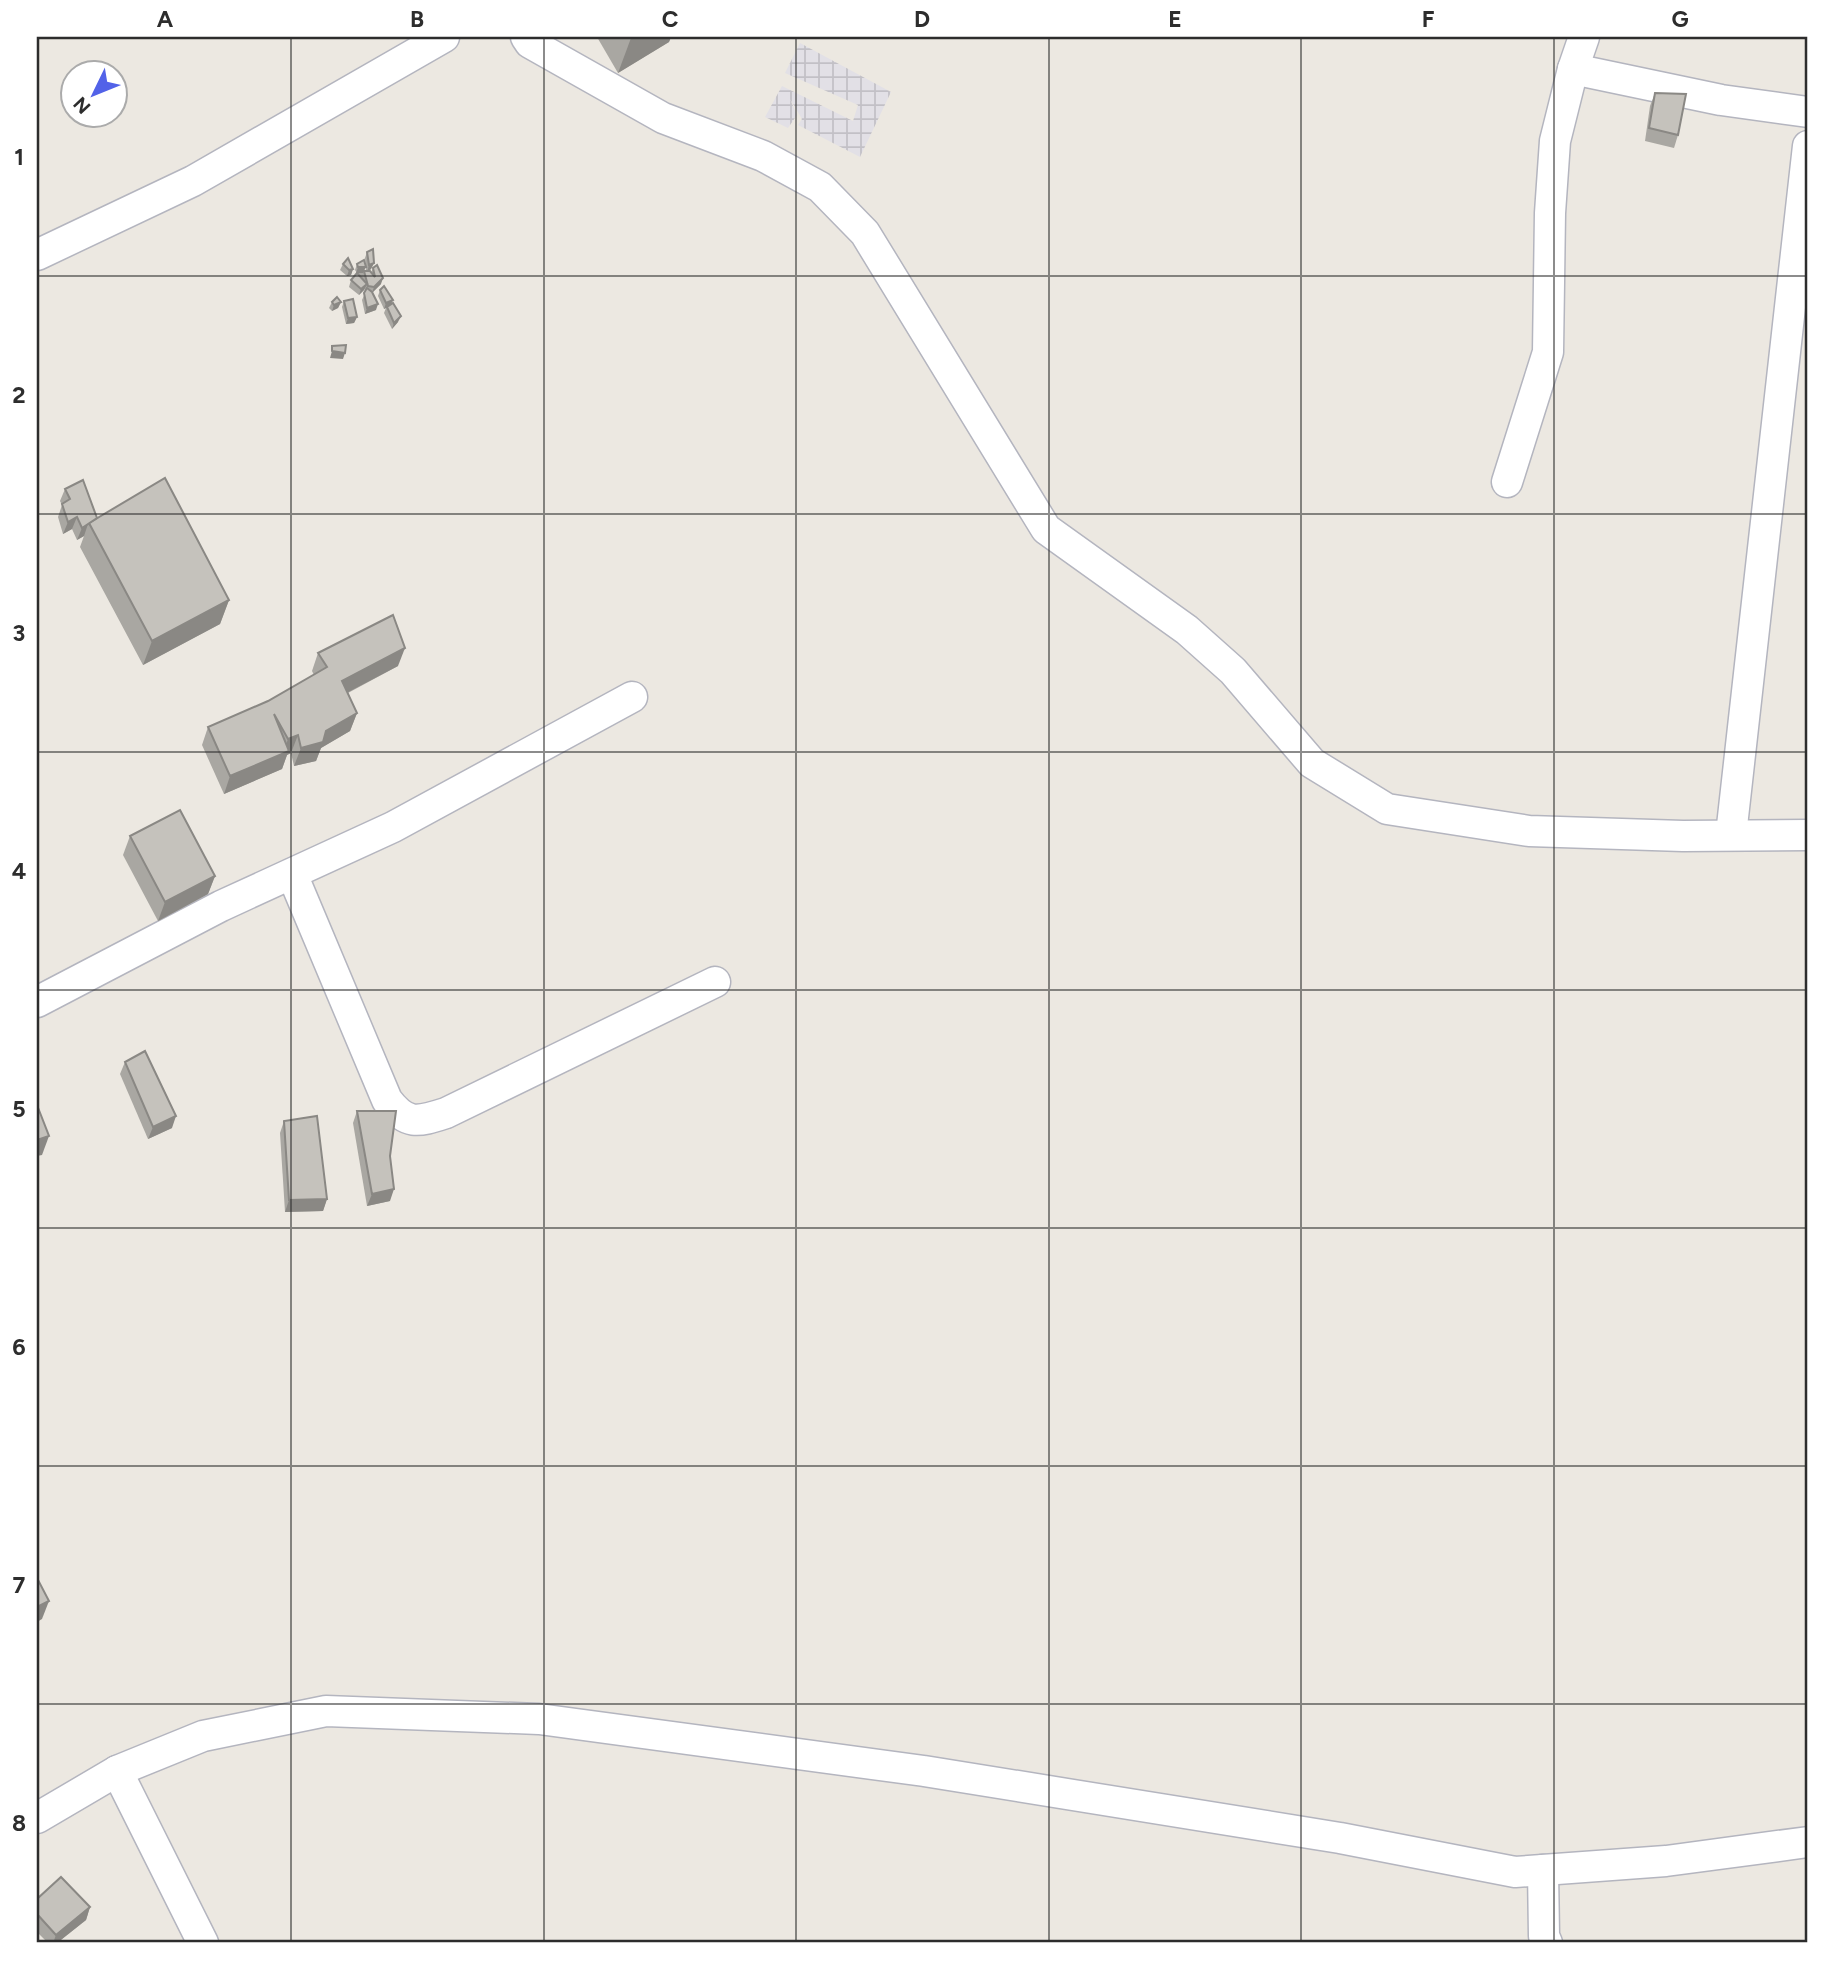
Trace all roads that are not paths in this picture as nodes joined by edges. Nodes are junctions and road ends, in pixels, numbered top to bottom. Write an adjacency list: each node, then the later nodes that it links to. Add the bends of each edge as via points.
1 (444, 37): 7 (street, via 193,181)
2 (526, 37): 10 (street, via 663,118 763,156 820,187 865,233 1046,529 1187,629 1233,671 1312,763 1387,809 1529,831)
3 (1584, 37): 4 (street)
4 (1573, 69): 5 (street, via 1721,100); 8 (street, via 1555,141 1548,352)
5 (1808, 112)
6 (1808, 146): 10 (street)
7 (37, 256)
8 (1507, 482)
9 (632, 697): 12 (street, via 393,827)
10 (1731, 835): 11 (street)
11 (1808, 835)
12 (292, 874): 13 (street, via 387,1100 398,1114 418,1122); 14 (street)
13 (715, 982)
14 (37, 1002)
15 (117, 1771): 16 (street); 18 (street, via 203,1736 326,1711 539,1719 937,1774 1340,1838 1515,1872); 19 (street)
16 (37, 1818)
17 (1808, 1842): 18 (street, via 1666,1861)
18 (1543, 1870): 20 (street)
19 (203, 1943)
20 (1547, 1943)

